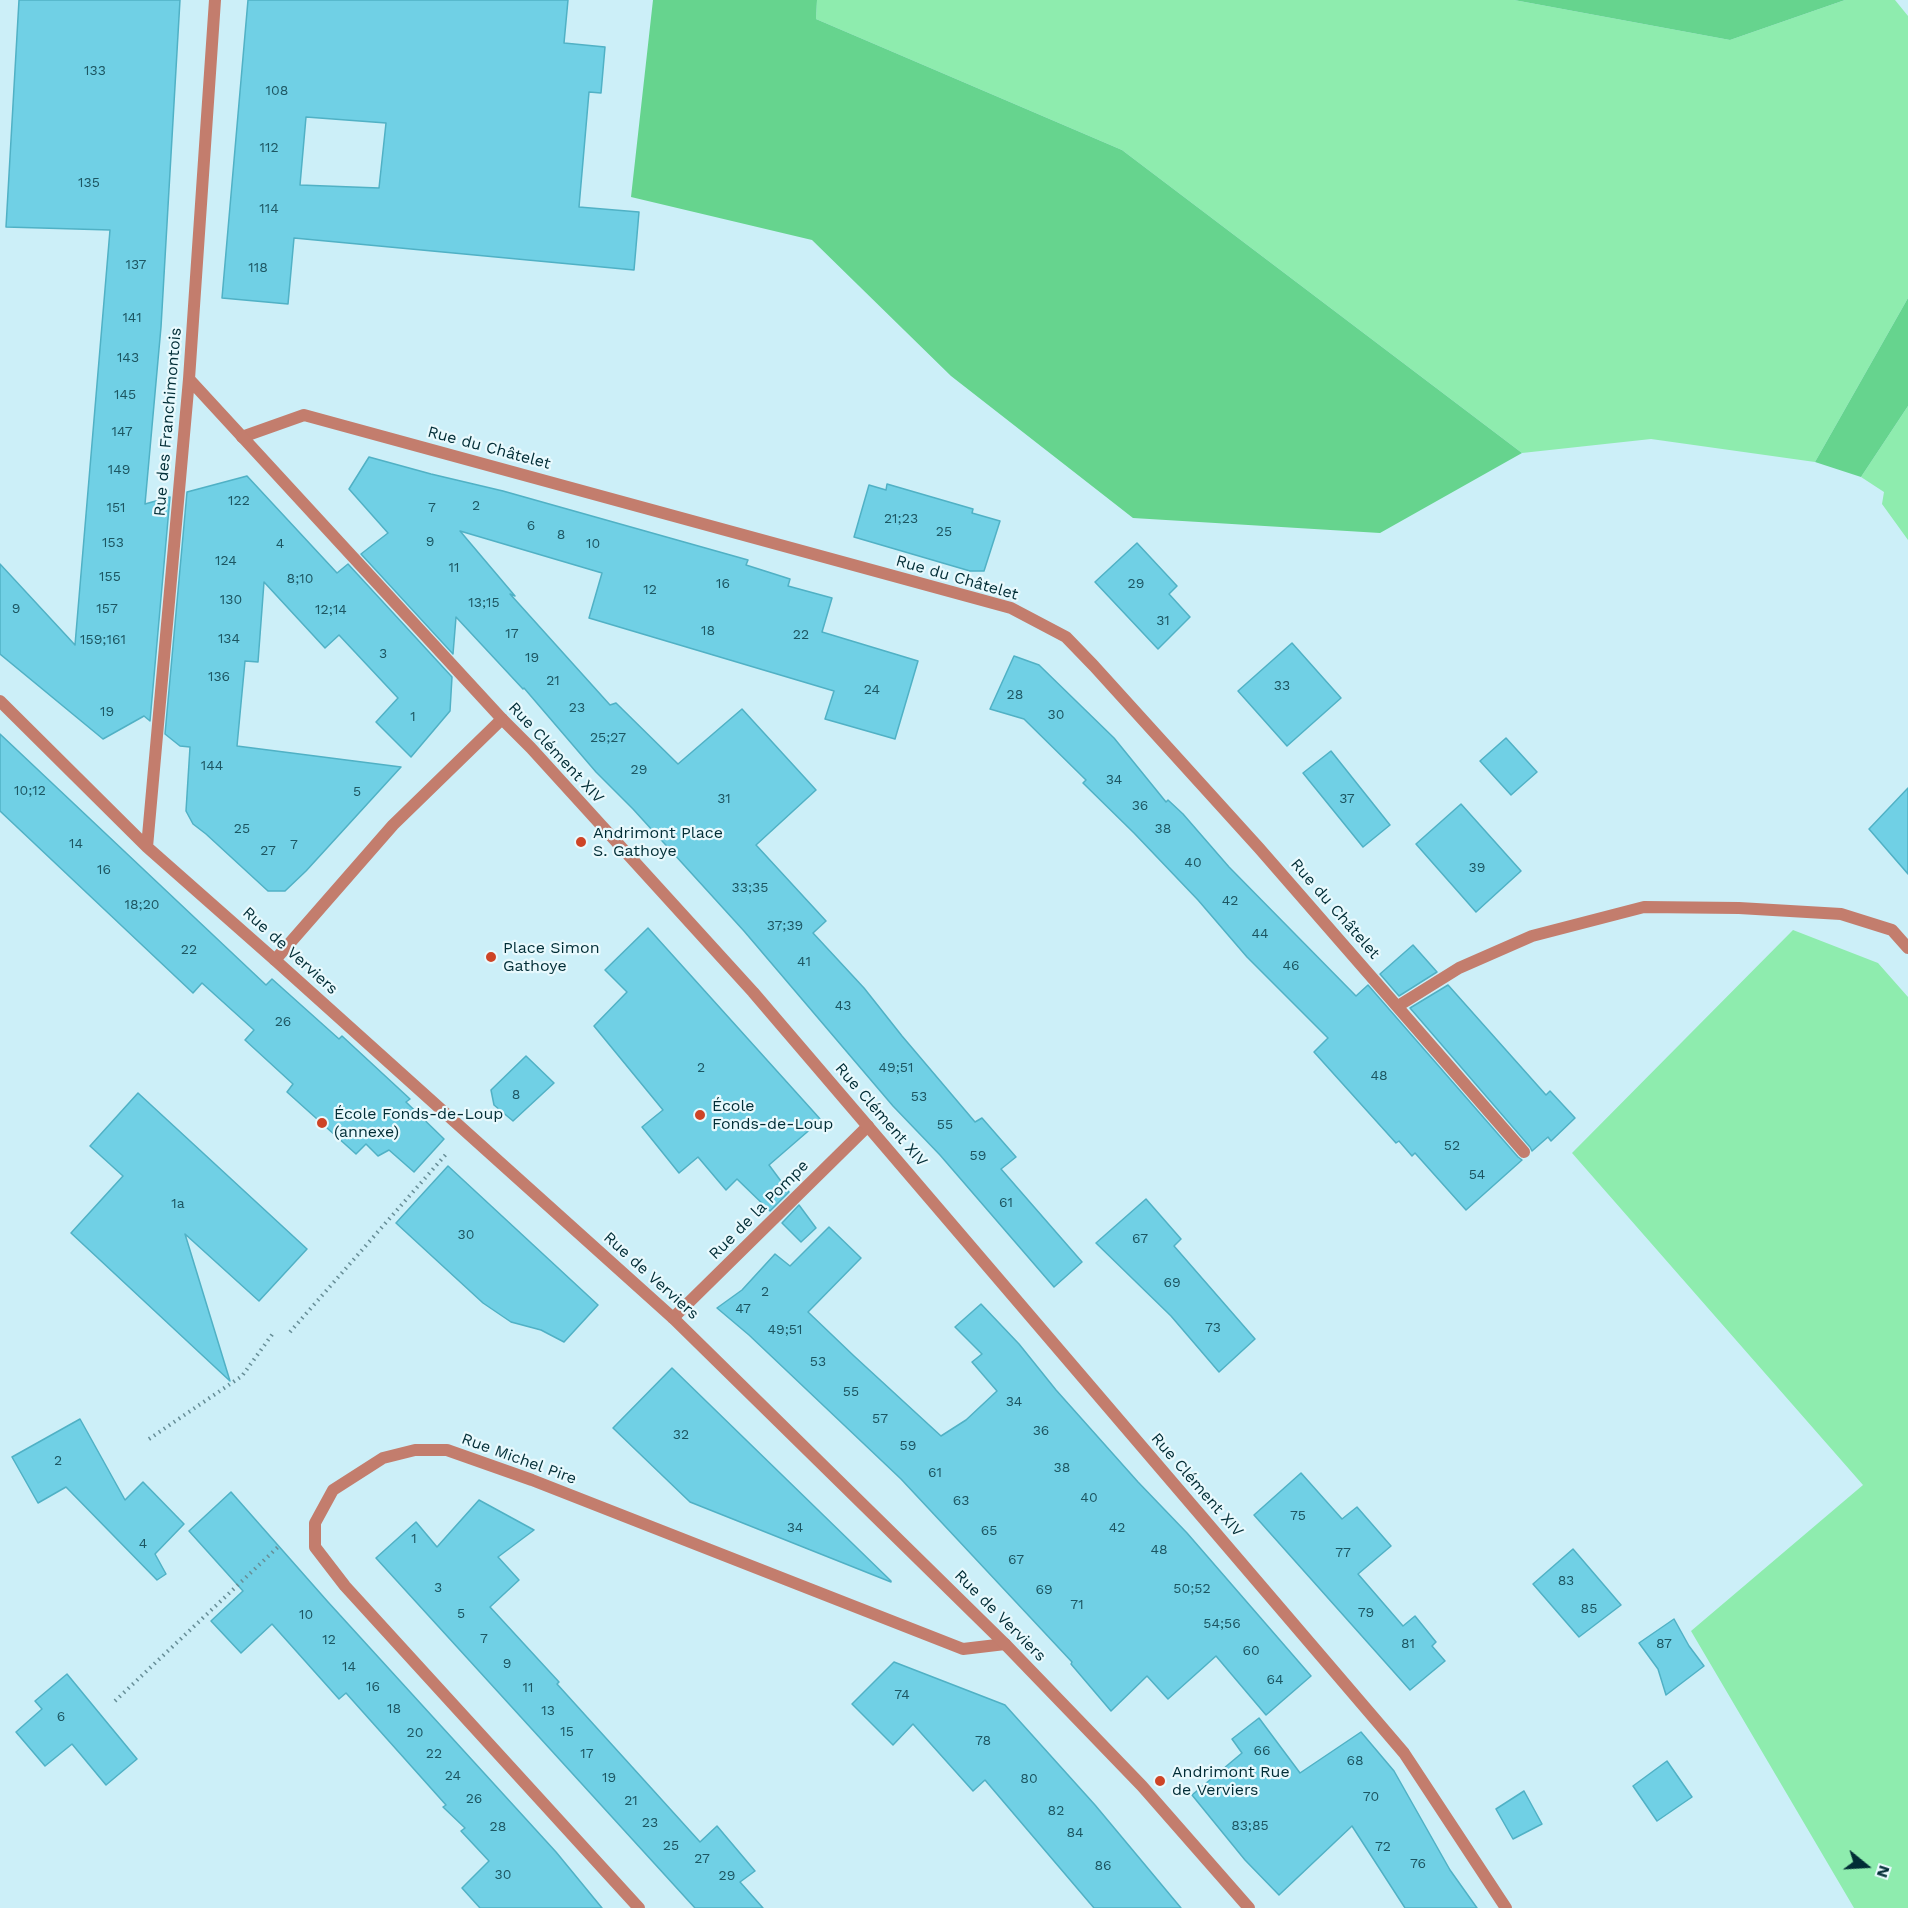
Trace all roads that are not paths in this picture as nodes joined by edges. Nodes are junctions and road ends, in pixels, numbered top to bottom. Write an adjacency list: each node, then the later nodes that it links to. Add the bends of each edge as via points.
1 (215, 0): 2 (street, Rue des Franchimontois)
2 (189, 379): 3 (street, Rue Clément XIV); 6 (street, Rue des Franchimontois)
3 (242, 437): 5 (street, Rue Clément XIV); 9 (street, Rue du Châtelet, via 304,415 1011,608 1066,637)
4 (0, 701): 6 (street, Rue de Verviers)
5 (502, 719): 8 (street, via 393,825); 10 (street, Rue Clément XIV, via 753,992)
6 (147, 847): 8 (street, Rue de Verviers)
7 (1908, 948): 9 (street, via 1892,930 1841,914 1644,907 1532,936 1459,968)
8 (275, 960): 12 (street, Rue de Verviers)
9 (1398, 1006): 11 (street, Rue du Châtelet)
10 (868, 1126): 12 (street, Rue de la Pompe); 16 (street, Rue Clément XIV, via 1404,1753)
11 (1524, 1152)
12 (674, 1318): 13 (street, Rue de Verviers)
13 (1005, 1644): 14 (street, Rue Michel Pire, via 963,1648 447,1450 415,1450 383,1458 333,1491 315,1523 315,1547 345,1586); 15 (street, Rue de Verviers, via 1142,1786)
14 (639, 1908)
15 (1249, 1908)
16 (1506, 1908)

